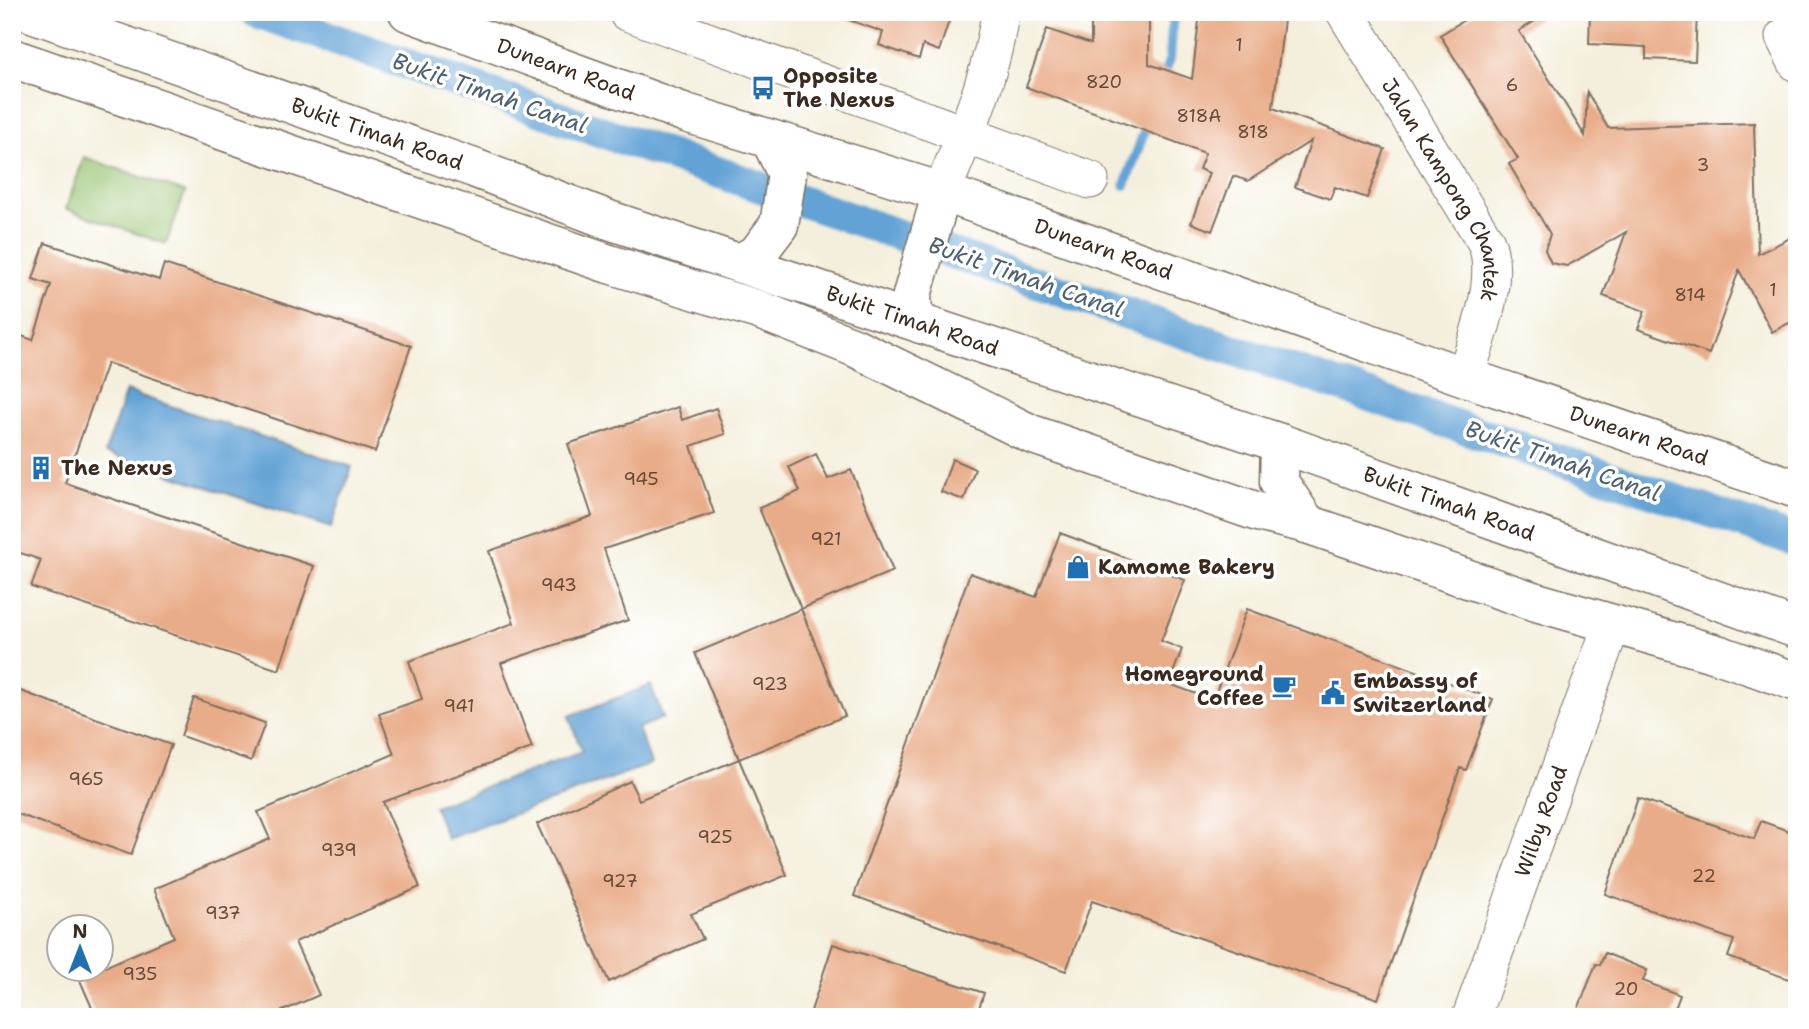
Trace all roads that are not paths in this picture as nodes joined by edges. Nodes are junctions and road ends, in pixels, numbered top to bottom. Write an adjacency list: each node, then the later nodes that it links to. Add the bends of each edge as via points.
1 (29, 12): 6 (highway, Bukit Timah Road)
2 (408, 12): 10 (highway, Dunearn Road, via 640,97)
3 (627, 12): 9 (street)
4 (1000, 12): 9 (street, via 998,33)
5 (1345, 12): 15 (street, Jalan Kampong Chantek, via 1493,259 1483,320)
6 (115, 43): 8 (highway, via 118,77); 13 (highway, Bukit Timah Road)
7 (12, 58): 8 (highway)
8 (132, 98): 18 (highway, via 609,264 759,310 854,348 1031,434 1258,512)
9 (965, 136): 11 (street); 12 (street)
10 (771, 139): 12 (highway, Dunearn Road); 13 (highway, via 787,174 779,225 757,254)
11 (1090, 180)
12 (942, 192): 14 (highway, via 912,295 913,311); 15 (highway, Dunearn Road)
13 (738, 263): 14 (highway, Bukit Timah Road)
14 (921, 324): 16 (highway, Bukit Timah Road)
15 (1465, 377): 17 (highway, Dunearn Road)
16 (1280, 443): 18 (highway, via 1279,482); 20 (highway, Bukit Timah Road)
17 (1797, 489)
18 (1307, 524): 19 (highway)
19 (1612, 624): 21 (highway); 22 (street, Wilby Road)
20 (1797, 629)
21 (1797, 682)
22 (1471, 1017)

